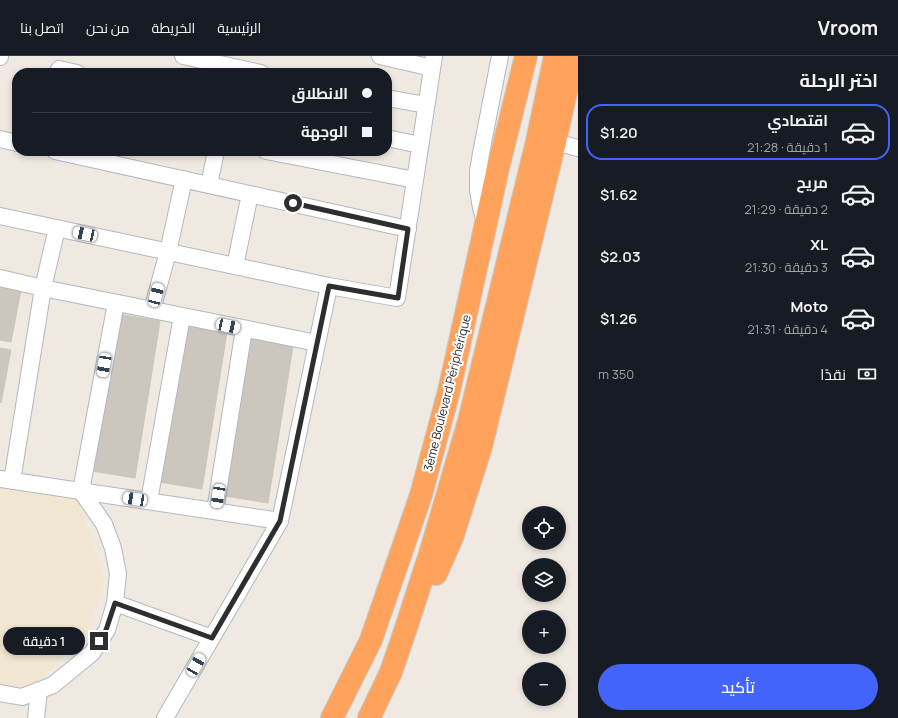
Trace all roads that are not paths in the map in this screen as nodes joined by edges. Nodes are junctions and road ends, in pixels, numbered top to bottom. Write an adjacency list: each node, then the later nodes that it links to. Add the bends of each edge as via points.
1 (183, 56): 8 (street)
2 (380, 56): 7 (street)
3 (500, 56): 26 (street, via 478,171 479,196)
4 (526, 56): 26 (highway, 3ème Boulevard Périphérique)
5 (555, 56): 45 (highway, via 469,421)
6 (574, 56): 15 (highway)
7 (433, 62): 11 (street)
8 (235, 65): 9 (street)
9 (245, 68)
10 (392, 99): 11 (street)
11 (426, 105): 16 (street)
12 (0, 139): 14 (street)
13 (392, 139): 16 (street)
14 (12, 142)
15 (555, 142): 17 (street); 45 (highway, via 481,447 452,538 432,584)
16 (420, 145): 22 (street)
17 (578, 148)
18 (78, 156): 21 (street)
19 (215, 156): 23 (street)
20 (292, 156): 22 (street)
21 (184, 179): 23 (street); 29 (street)
22 (415, 180): 28 (street)
23 (209, 185): 24 (street)
24 (250, 194): 28 (street); 30 (street)
25 (0, 216): 27 (street)
26 (486, 226): 51 (highway, 3ème Boulevard Périphérique, via 449,391 421,495 371,640)
27 (57, 228): 29 (street); 33 (street)
28 (408, 229): 32 (street, via 398,298)
29 (168, 252): 30 (street); 35 (street)
30 (235, 266): 32 (street)
31 (0, 278): 33 (street)
32 (329, 286): 38 (street)
33 (44, 288): 34 (street); 39 (street)
34 (116, 302): 35 (street); 40 (street)
35 (152, 310): 36 (street)
36 (182, 316): 37 (street); 41 (street)
37 (244, 329): 38 (street); 42 (street)
38 (317, 344): 43 (street)
39 (6, 480): 40 (street)
40 (81, 491): 41 (street); 44 (street, via 104,524 113,548 118,574)
41 (149, 501): 42 (street)
42 (215, 511): 43 (street)
43 (280, 521): 46 (street)
44 (115, 603): 46 (street); 47 (street, via 106,630 92,653 53,685)
45 (405, 631): 52 (highway, via 391,672)
46 (212, 638): 50 (street)
47 (40, 690): 48 (street, via 22,697); 49 (street)
48 (0, 693)
49 (36, 718)
50 (165, 718)
51 (332, 718)
52 (369, 718)

